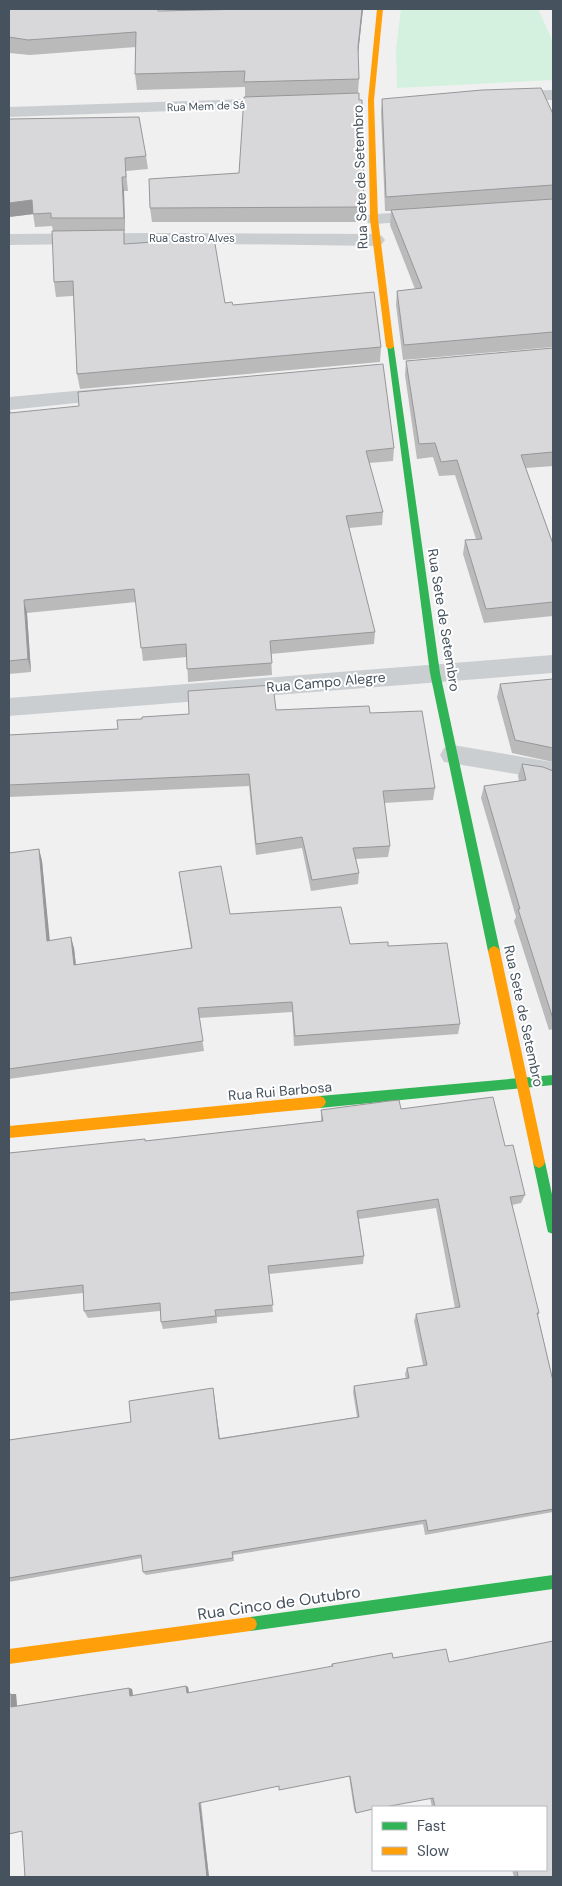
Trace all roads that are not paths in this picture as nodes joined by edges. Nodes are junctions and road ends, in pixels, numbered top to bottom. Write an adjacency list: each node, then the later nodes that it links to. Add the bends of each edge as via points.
1 (380, 9): 4 (street, Rua Sete de Setembro)
2 (553, 95): 3 (street)
3 (496, 96)
4 (371, 100): 5 (street); 6 (street); 10 (street, Rua Sete de Setembro)
5 (390, 100)
6 (351, 101)
7 (292, 103): 8 (street, Rua Mem de Sá)
8 (9, 112)
9 (440, 215): 10 (street)
10 (374, 219): 12 (street, Rua Sete de Setembro)
11 (9, 240): 12 (street, Rua Castro Alves)
12 (376, 240): 16 (street, Rua Sete de Setembro)
13 (136, 392): 14 (street)
14 (9, 404)
15 (553, 664): 16 (street, Rua Campo Alegre)
16 (435, 673): 17 (street, Rua Campo Alegre); 18 (street, Rua Sete de Setembro)
17 (9, 707)
18 (453, 755): 19 (street); 21 (street, Rua Sete de Setembro)
19 (553, 773)
20 (553, 1080): 21 (street, Rua Rui Barbosa)
21 (523, 1083): 22 (street, Rua Rui Barbosa); 23 (street, Rua Sete de Setembro)
22 (9, 1132)
23 (553, 1228)
24 (553, 1582): 25 (street, Rua Cinco de Outubro)
25 (9, 1657)

